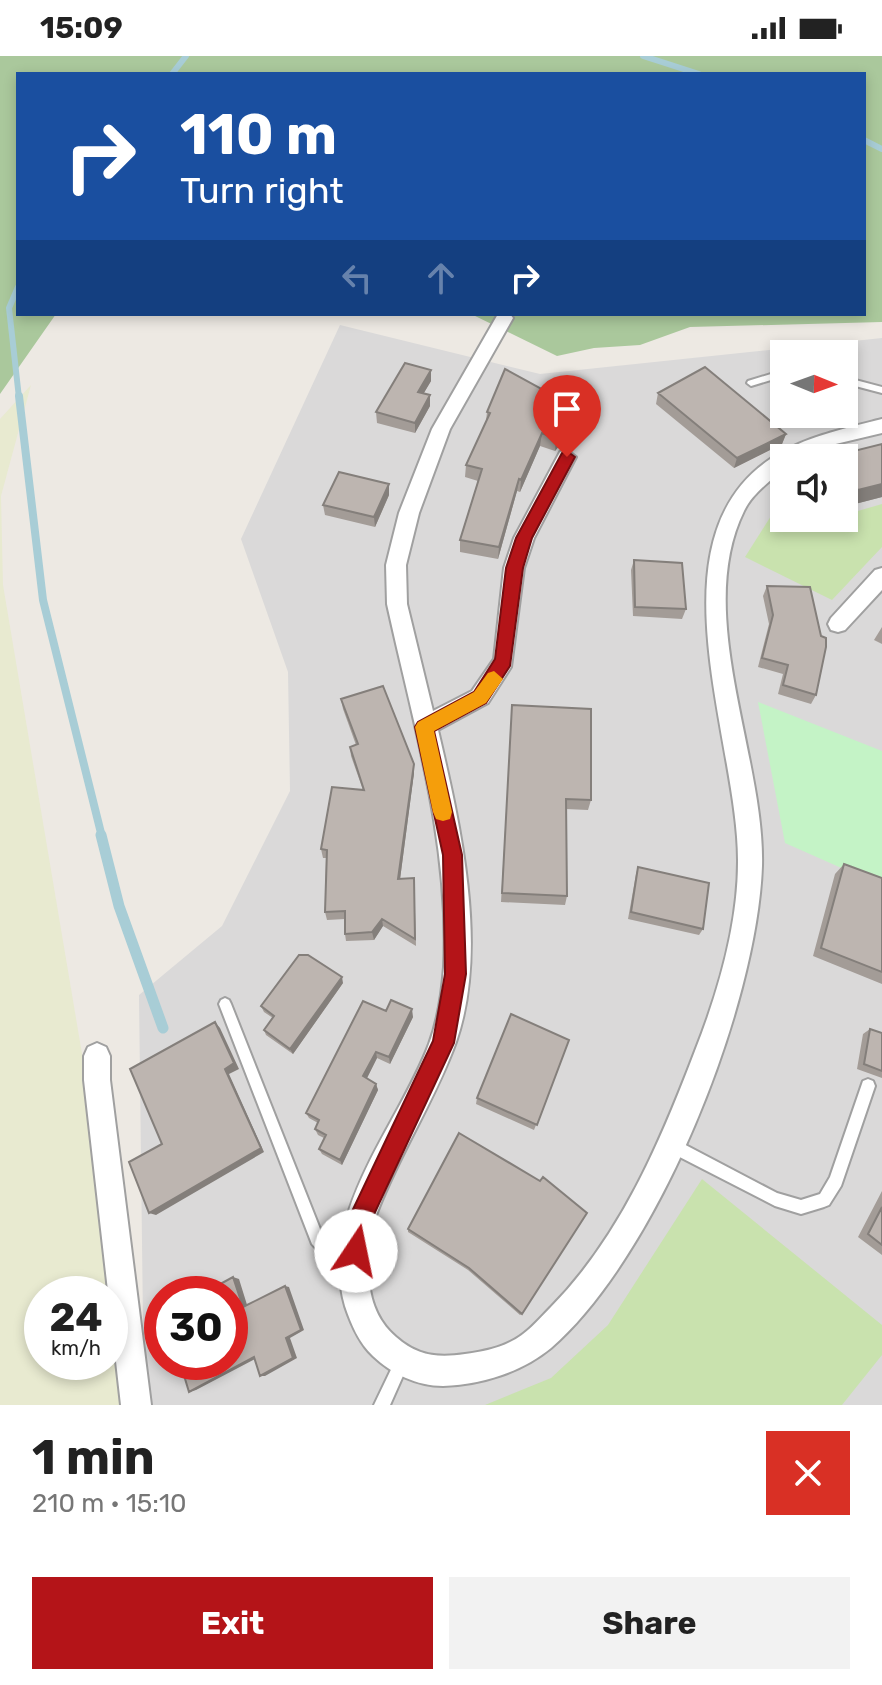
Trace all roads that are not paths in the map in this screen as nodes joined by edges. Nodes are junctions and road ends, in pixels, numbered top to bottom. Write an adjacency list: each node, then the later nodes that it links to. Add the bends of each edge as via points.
1 (504, 318): 12 (street, via 441,429 396,565 397,604)
2 (770, 377): 3 (lane)
3 (751, 383)
4 (858, 384): 5 (lane)
5 (882, 390)
6 (882, 426): 7 (street)
7 (814, 444)
8 (567, 457): 12 (street, via 514,568 504,661 480,697)
9 (770, 470): 16 (street, via 737,504 722,538 716,575 717,622 748,817 746,914 723,1004)
10 (882, 576): 11 (street)
11 (838, 624)
12 (424, 727): 17 (street, via 452,855 456,974 443,1043 358,1224)
13 (225, 1004): 17 (lane, via 317,1239)
14 (97, 1056): 19 (street)
15 (868, 1086): 16 (lane, via 836,1181 824,1200 801,1207)
16 (671, 1145): 18 (street, via 611,1260 552,1328 519,1354 459,1370 421,1370)
17 (353, 1278): 18 (street, via 366,1328)
18 (403, 1360): 20 (lane)
19 (136, 1405)
20 (382, 1405)

